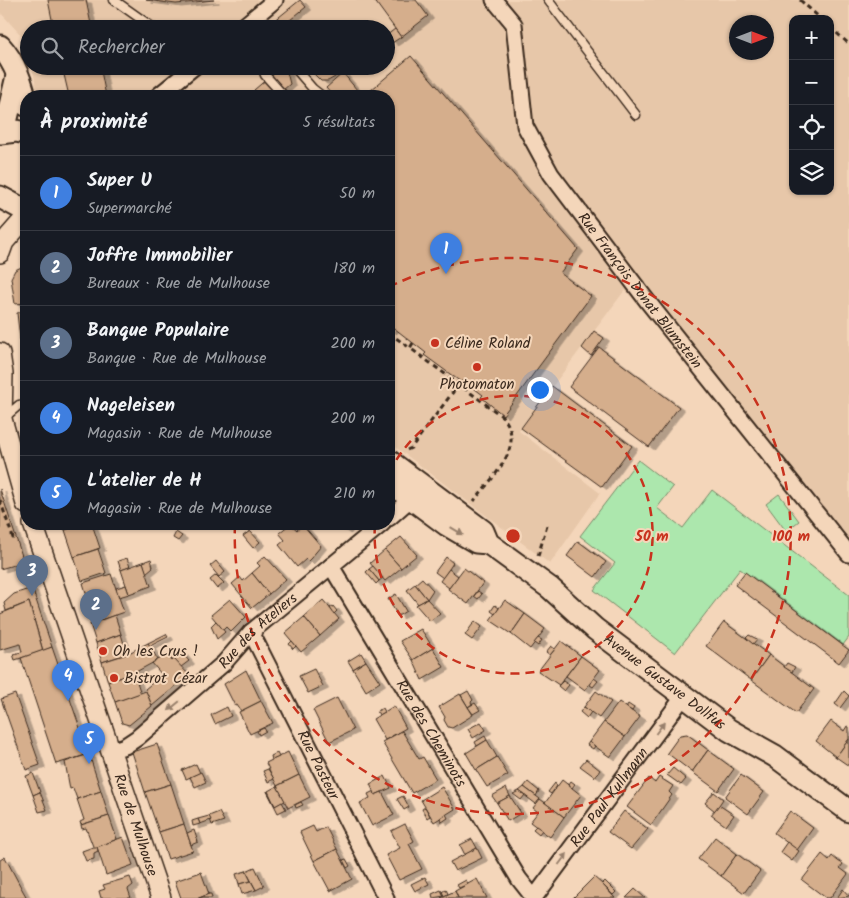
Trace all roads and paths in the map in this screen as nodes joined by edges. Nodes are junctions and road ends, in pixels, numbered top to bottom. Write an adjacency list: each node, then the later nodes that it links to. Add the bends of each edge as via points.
1 (114, 0): 7 (lane)
2 (275, 0): 8 (street)
3 (494, 0): 48 (street, Rue François Donat Blumstein, via 514,24 524,126 550,174)
4 (548, 0): 20 (lane)
5 (800, 0): 6 (path)
6 (817, 15)
7 (143, 20)
8 (251, 20)
9 (834, 31): 10 (path)
10 (849, 44)
11 (0, 46): 15 (main road)
12 (184, 75): 17 (street)
13 (265, 75): 18 (lane)
14 (300, 75): 19 (lane)
15 (17, 76): 16 (main road); 21 (main road)
16 (23, 90)
17 (165, 90)
18 (279, 90)
19 (313, 90)
20 (636, 115)
21 (2, 132): 22 (main road)
22 (20, 133)
23 (0, 196): 24 (main road)
24 (20, 208)
25 (20, 224): 26 (street, via 4,242)
26 (0, 253)
27 (395, 337): 29 (path)
28 (414, 343): 29 (path)
29 (410, 348): 31 (path)
30 (0, 353): 33 (street, via 3,374)
31 (459, 384): 34 (path); 41 (path, via 503,417 512,433 509,453)
32 (20, 405): 33 (lane)
33 (1, 419): 36 (street)
34 (419, 437)
35 (395, 466): 40 (main road, Avenue Gustave Dollfus)
36 (20, 484)
37 (395, 487): 38 (main road, Avenue Gustave Dollfus)
38 (411, 499): 40 (street, via 416,494); 42 (street); 47 (main road, Avenue Gustave Dollfus, one-way to 47, via 476,542)
39 (0, 500): 46 (path, via 12,538)
40 (444, 503): 47 (main road, Avenue Gustave Dollfus, via 483,531)
41 (470, 508)
42 (395, 513)
43 (548, 522): 49 (path)
44 (35, 530): 53 (street, Rue de Mulhouse)
45 (375, 530): 50 (street, Rue des Ateliers)
46 (16, 538)
47 (488, 543): 52 (main road, Avenue Gustave Dollfus, via 550,588 595,630)
48 (849, 554)
49 (538, 556)
50 (332, 566): 51 (street, Rue des Ateliers); 57 (street, Rue des Cheminots, via 519,879)
51 (251, 632): 53 (street, Rue des Ateliers, one-way to 53, via 224,663 137,738); 56 (street, Rue Pasteur)
52 (684, 696): 54 (main road, Avenue Gustave Dollfus, via 741,738 781,760); 57 (street, Rue Paul Kullmann, one-way to 52)
53 (110, 751): 55 (street, Rue de Mulhouse)
54 (849, 811)
55 (161, 898)
56 (386, 898)
57 (534, 898)

